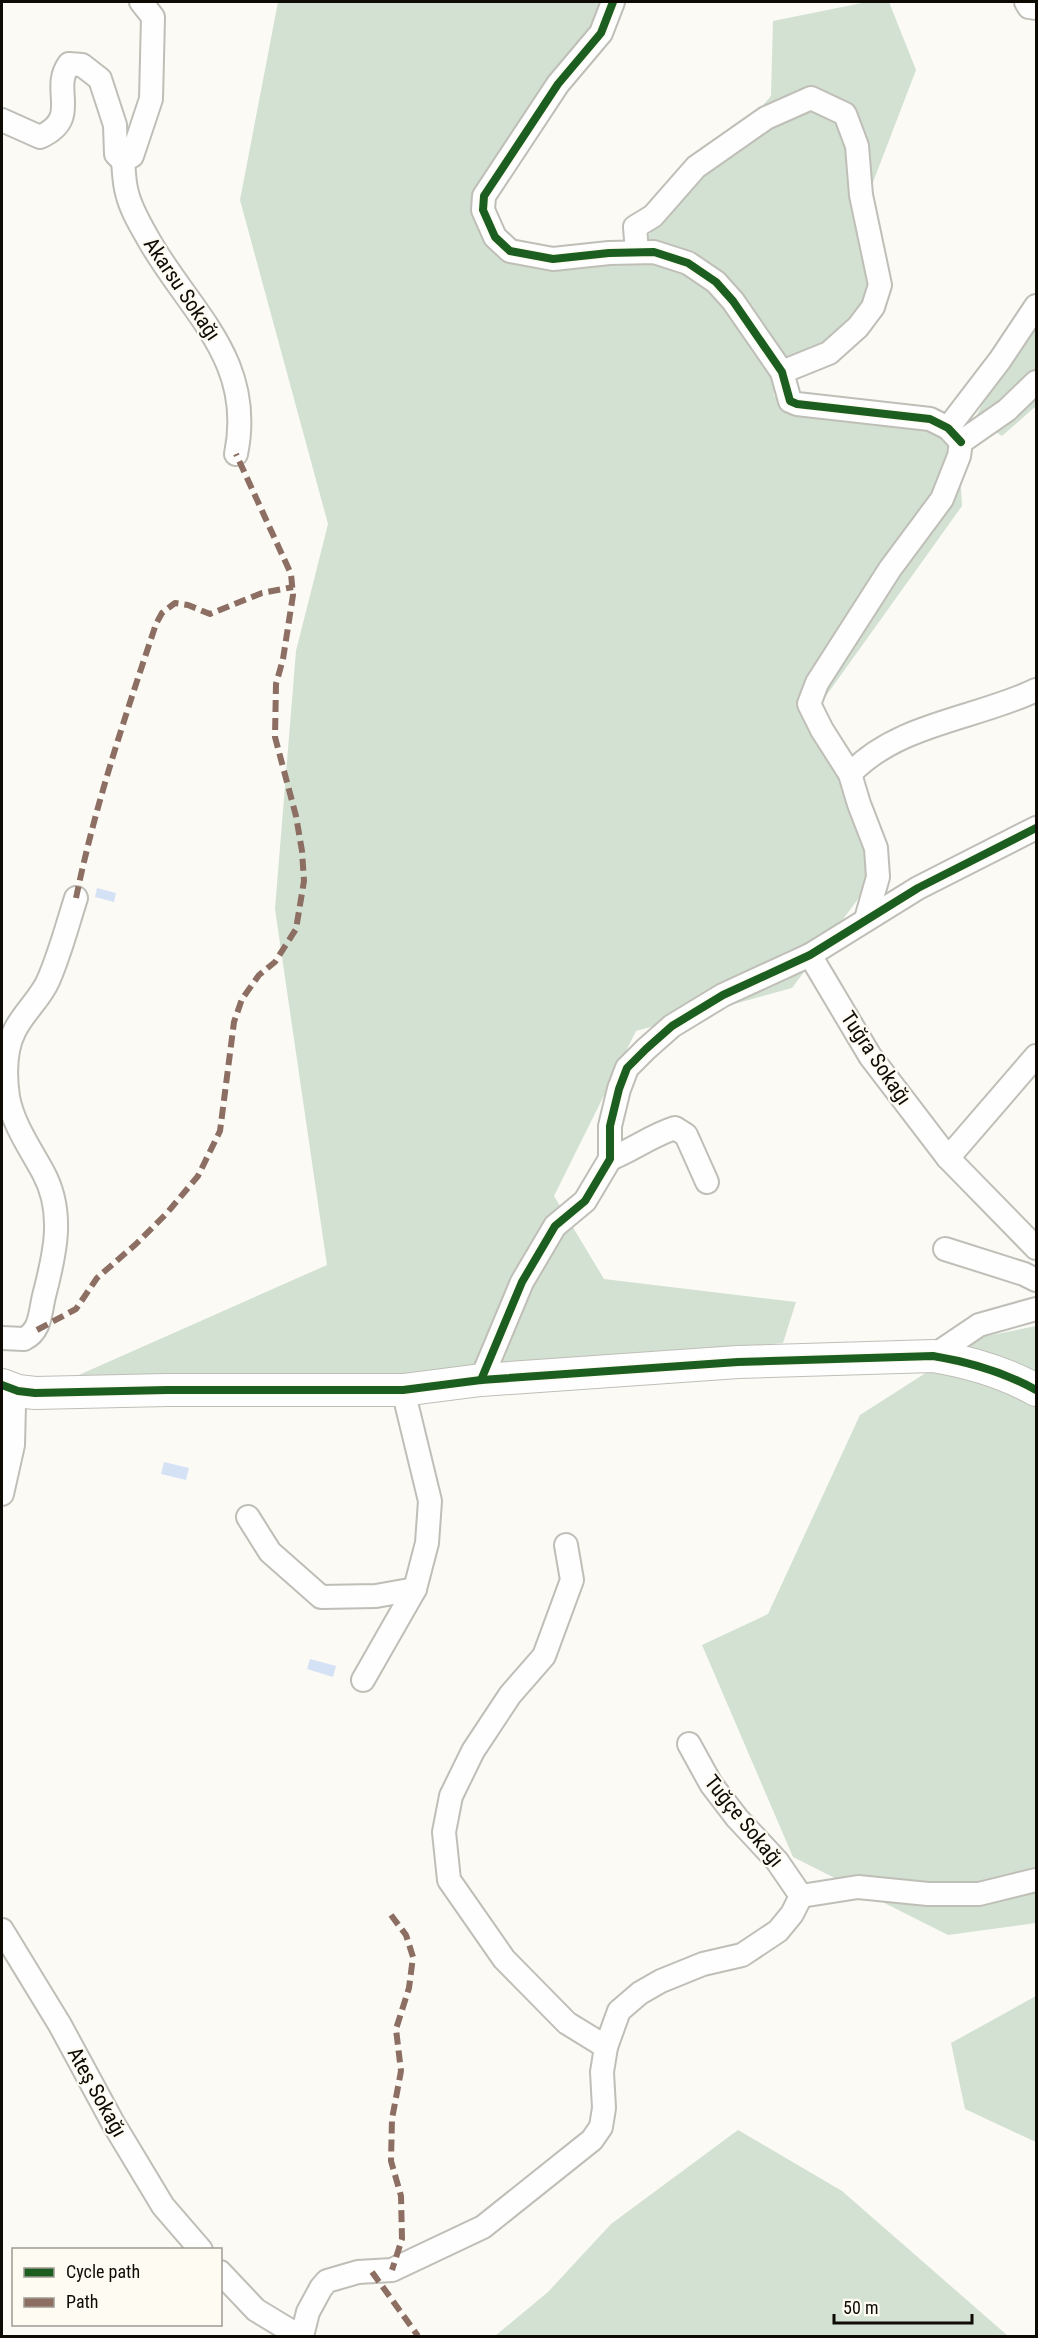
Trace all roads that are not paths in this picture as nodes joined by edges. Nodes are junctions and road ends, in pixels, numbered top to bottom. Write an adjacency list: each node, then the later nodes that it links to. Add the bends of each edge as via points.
1 (141, 2): 6 (street, via 153,17 151,99 132,156)
2 (613, 2): 7 (street, via 602,33 558,84 501,168 484,196 483,210 495,237 510,251 553,259)
3 (1026, 2): 4 (street)
4 (1036, 8)
5 (2, 120): 6 (street, Akarsu Sokağı, via 39,137 54,130 64,111 65,70 69,64 82,65 100,79 115,125 116,154)
6 (123, 161): 12 (street, Akarsu Sokağı, via 127,192 137,220 170,276 212,330 224,354 236,389 240,417)
7 (637, 252): 9 (street, via 654,252 688,263 716,282); 9 (street, via 635,227 653,216 696,167 766,118 811,98 845,114 857,146 861,195 880,285 873,307 829,353)
8 (1036, 306): 11 (street)
9 (782, 372): 11 (street, via 790,401 797,404 930,419)
10 (1036, 382): 11 (street, via 1006,410)
11 (955, 435): 14 (street, via 959,456 942,499 890,569 817,682 809,704)
12 (236, 454)
13 (1036, 690): 14 (street, via 908,736 865,759)
14 (850, 774): 17 (street, via 876,848 878,877)
15 (1036, 828): 17 (street)
16 (76, 898): 27 (street, via 52,971 38,1000 15,1029 7,1062 7,1089 14,1118 45,1175 57,1224 37,1330 24,1339)
17 (866, 919): 18 (street)
18 (810, 955): 20 (street, via 706,1005 672,1026 627,1068 610,1126); 21 (street, Tuğra Sokağı, via 870,1056)
19 (1036, 1056): 21 (street)
20 (610, 1158): 22 (street, via 675,1128 686,1135); 29 (street, via 585,1201 555,1226 522,1282)
21 (948, 1158): 23 (street, Tuğra Sokağı)
22 (707, 1182)
23 (1036, 1248)
24 (945, 1249): 25 (street)
25 (1036, 1280)
26 (1036, 1309): 28 (street, via 978,1324)
27 (2, 1338)
28 (933, 1356): 29 (street, via 738,1362); 31 (street, via 992,1370)
29 (481, 1380): 30 (street)
30 (403, 1390): 32 (street, via 35,1393); 36 (street, via 430,1501 427,1543)
31 (1036, 1390)
32 (9, 1401): 33 (street, via 13,1445)
33 (2, 1494)
34 (248, 1517): 36 (street, via 270,1552 321,1597 376,1596)
35 (566, 1545): 42 (street, via 572,1580 544,1656 510,1695 473,1752 451,1796 444,1832 449,1880 504,1959 567,2023)
36 (415, 1589): 37 (street)
37 (363, 1680)
38 (689, 1744): 40 (street, Tuğçe Sokağı, via 711,1784 777,1861)
39 (1036, 1880): 40 (street, via 979,1894 858,1887)
40 (801, 1896): 42 (street, via 778,1931 742,1955 703,1964 640,1993 618,2011)
41 (2, 1930): 43 (street, Ateş Sokağı, via 163,2206)
42 (606, 2046): 45 (street, via 602,2072 604,2108 601,2127 592,2140 483,2227 392,2270 358,2272 327,2281 308,2312)
43 (199, 2248)
44 (222, 2274): 45 (street, via 256,2310)
45 (301, 2337)

